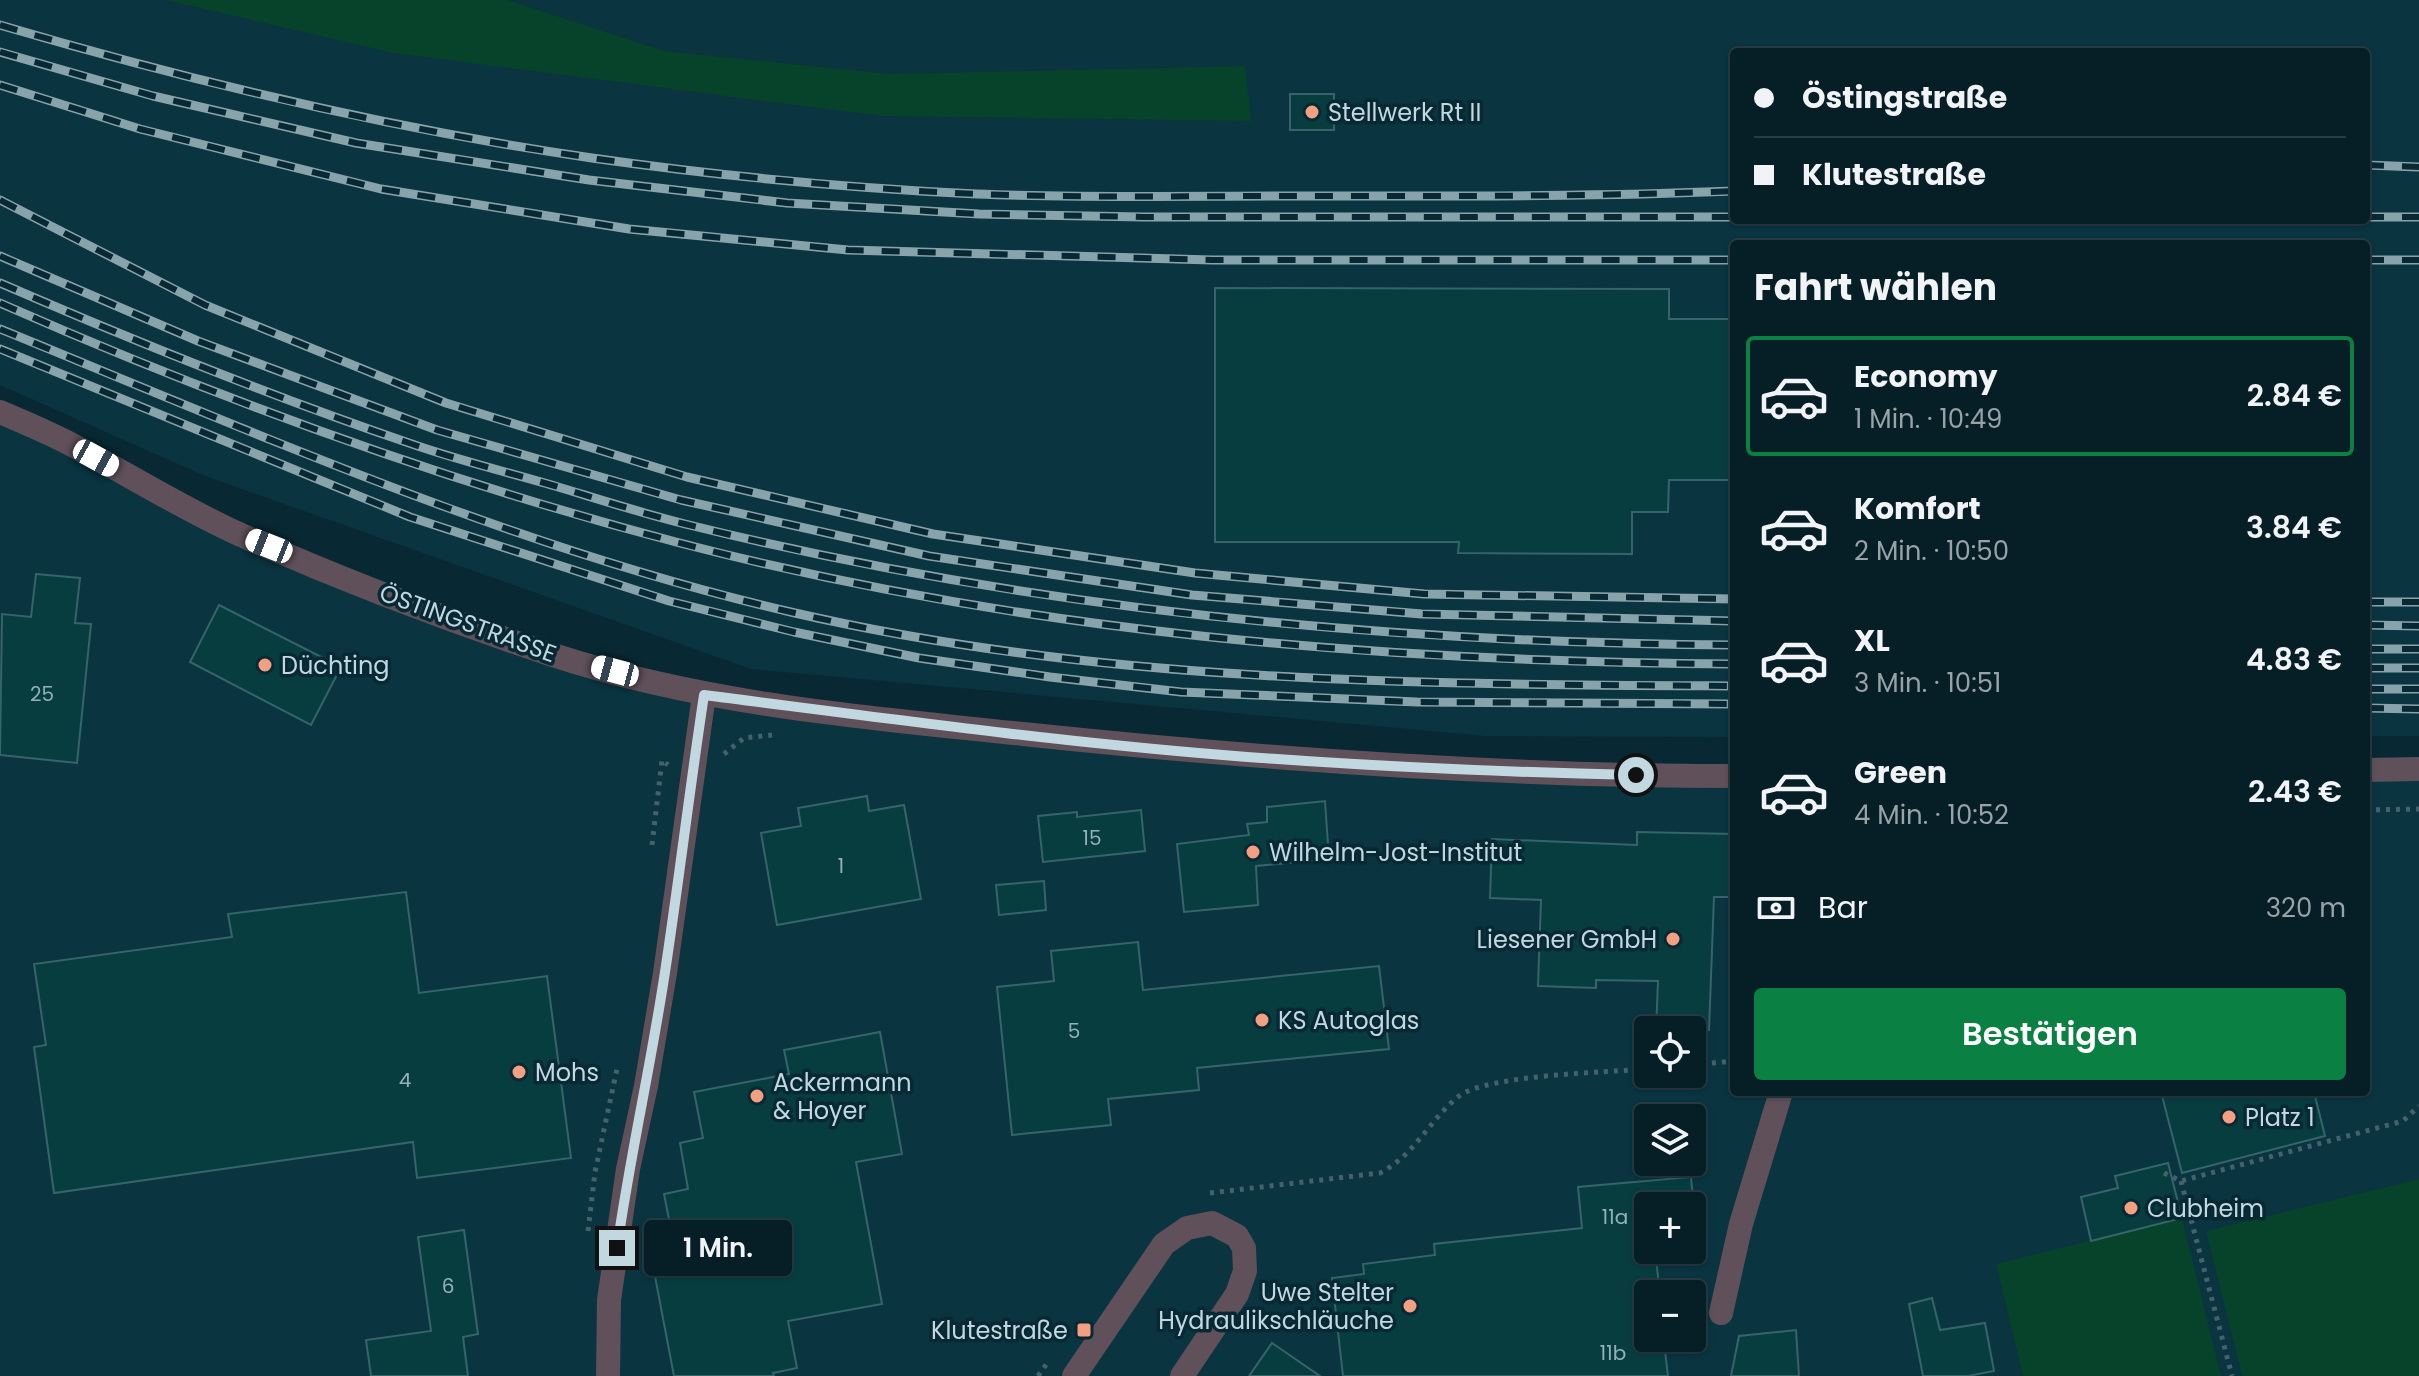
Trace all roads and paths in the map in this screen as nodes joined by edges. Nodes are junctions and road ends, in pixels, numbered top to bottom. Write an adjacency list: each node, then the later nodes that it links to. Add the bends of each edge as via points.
1 (0, 412): 2 (street, ÖSTINGSTRASSE, via 241,535 407,602 555,655)
2 (704, 695): 5 (street, ÖSTINGSTRASSE, via 1223,755 1531,773); 18 (street, via 665,973 611,1286)
3 (2419, 769): 4 (street)
4 (2370, 770)
5 (1730, 776)
6 (2419, 809): 7 (path)
7 (2370, 810)
8 (1730, 1061): 9 (path)
9 (1706, 1064)
10 (1634, 1070): 15 (path, via 1493,1082 1460,1095 1399,1163 1380,1173)
11 (1780, 1096): 16 (street)
12 (2419, 1106): 14 (path, via 2403,1121)
13 (2164, 1173): 14 (path)
14 (2181, 1181): 22 (path)
15 (1206, 1194)
16 (1721, 1313)
17 (1057, 1350): 19 (path)
18 (608, 1376)
19 (1038, 1376)
20 (1074, 1376): 21 (street, via 1164,1244 1187,1228 1212,1223 1237,1236 1244,1248 1245,1271 1237,1294)
21 (1182, 1376)
22 (2232, 1376)

